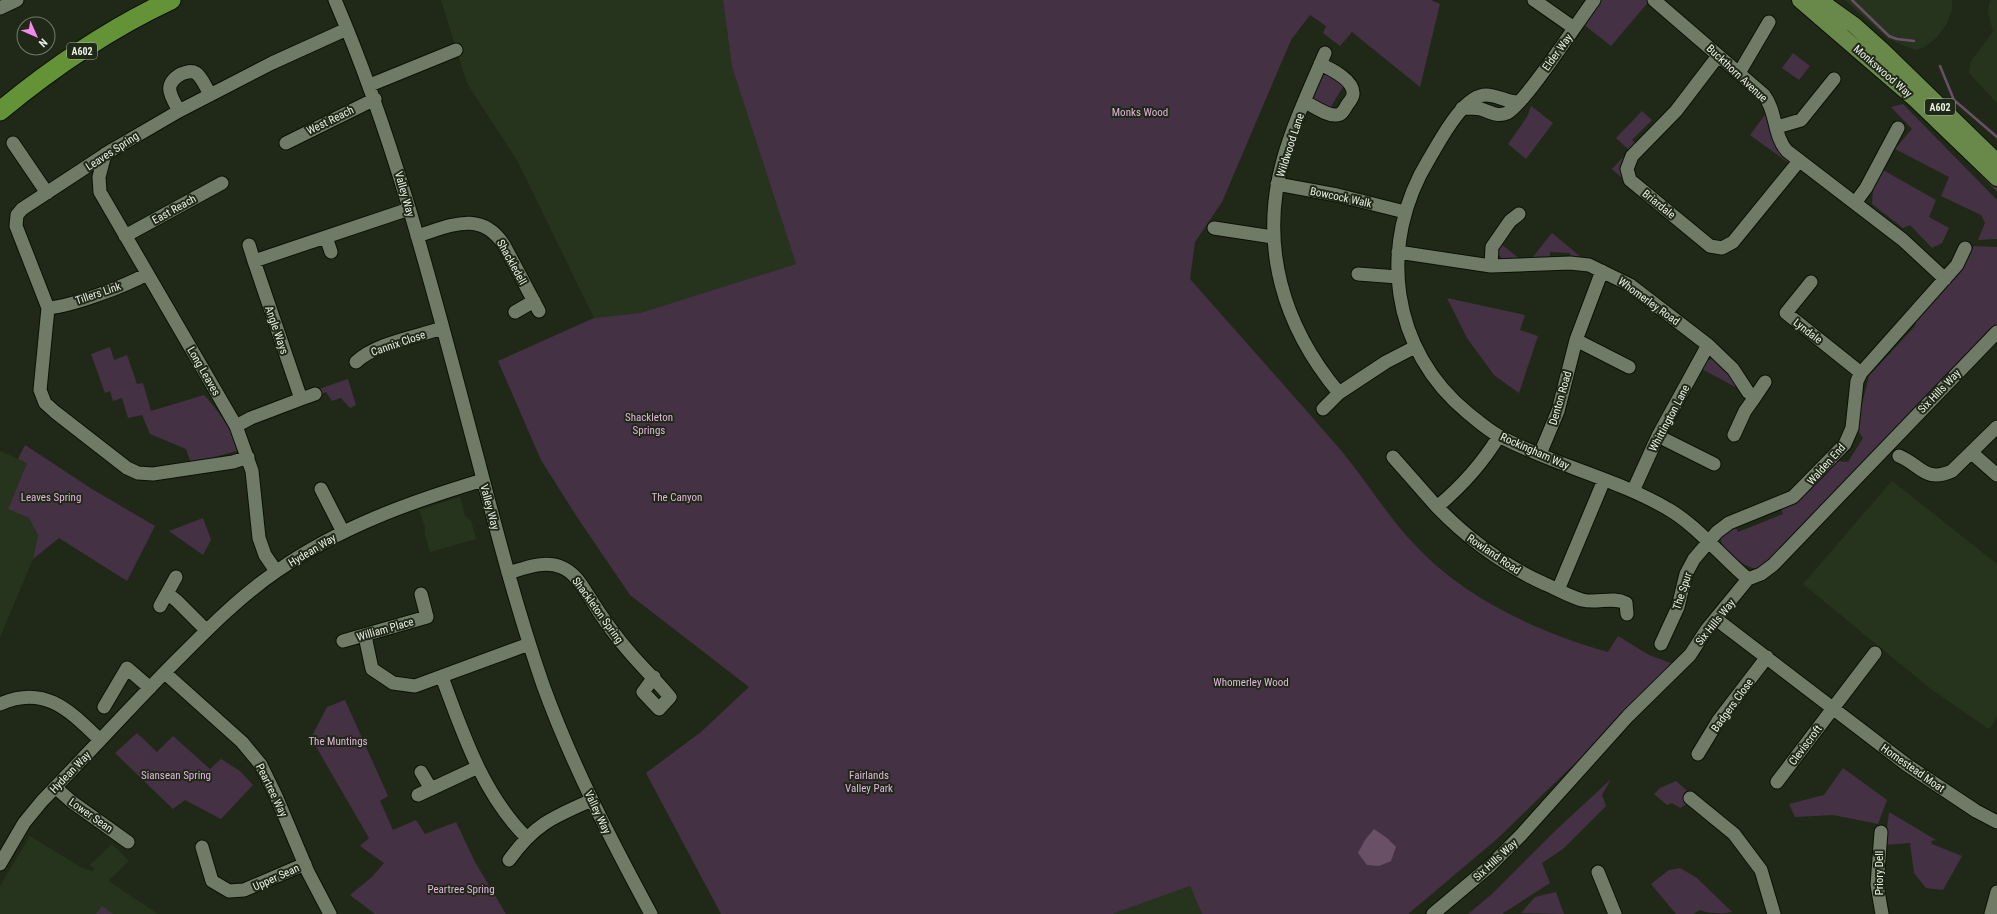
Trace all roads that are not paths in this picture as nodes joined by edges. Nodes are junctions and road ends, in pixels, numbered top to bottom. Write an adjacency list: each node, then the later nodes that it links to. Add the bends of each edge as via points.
1 (17, 0): 10 (street)
2 (148, 0): 20 (highway, A602, via 76,41)
3 (170, 0): 24 (highway, A602, via 102,38 54,69)
4 (1534, 0): 12 (street)
5 (1594, 0): 12 (street, Elder Way)
6 (1654, 0): 15 (street, Buckthorn Avenue)
7 (1800, 0): 34 (main road, Monkswood Way / A602, via 1916,100)
8 (1819, 0): 32 (main road, Monkswood Way / A602, via 1854,25)
9 (339, 1): 13 (street, Valley Way)
10 (0, 8)
11 (1769, 22): 16 (street)
12 (1574, 28): 23 (street, Elder Way, via 1508,112 1497,114 1474,108)
13 (347, 29): 18 (street, Valley Way); 19 (street, Leaves Spring)
14 (456, 50): 18 (street)
15 (1718, 56): 16 (street, Buckthorn Avenue); 31 (street, Briardale, via 1676,111 1632,156 1627,169 1630,180 1710,246 1722,248 1733,242)
16 (1739, 73): 26 (street, Buckthorn Avenue, via 1768,100)
17 (1834, 79): 26 (street, via 1801,120)
18 (370, 85): 21 (street, Valley Way)
19 (210, 94): 25 (street, Leaves Spring); 25 (street, via 198,74 182,74 172,81 170,86 170,92)
20 (0, 97)
21 (375, 99): 29 (street, West Reach); 40 (street, Valley Way)
22 (1305, 102): 22 (street, Wildwood Lane, via 1339,115 1343,113 1352,97 1352,88 1322,58); 37 (street, Wildwood Lane, via 1283,159)
23 (1462, 108): 41 (street, Rockingham Way, via 1423,169)
24 (0, 111)
25 (179, 111): 30 (street, Leaves Spring)
26 (1777, 127): 31 (street, Buckthorn Avenue, via 1783,146)
27 (1898, 128): 39 (street, via 1866,188)
28 (13, 143): 38 (street)
29 (286, 143)
30 (105, 154): 33 (street, Leaves Spring); 35 (street)
31 (1799, 161): 39 (street, Buckthorn Avenue)
32 (1997, 162)
33 (82, 170): 35 (street, Long Leaves); 38 (street, Leaves Spring)
34 (1997, 178)
35 (98, 183): 44 (street, Long Leaves, via 100,192)
36 (222, 183): 44 (street, East Reach)
37 (1277, 184): 41 (street, Bowcock Walk, via 1337,195); 47 (street, Wildwood Lane)
38 (47, 193): 60 (street, Leaves Spring, via 22,209 17,215 16,222)
39 (1855, 203): 58 (street, Buckthorn Avenue, via 1903,240)
40 (409, 209): 45 (street, Valley Way); 46 (street)
41 (1405, 212): 51 (street, Rockingham Way)
42 (1519, 214): 53 (street, via 1510,221 1492,247)
43 (1214, 228): 47 (street)
44 (125, 236): 55 (street, Long Leaves)
45 (417, 236): 61 (street, Shackledell, via 469,222 489,228 504,245 536,306); 62 (street, Valley Way)
46 (326, 237): 50 (street); 52 (street)
47 (1273, 237): 71 (street, Wildwood Lane, via 1277,268 1295,327 1310,356)
48 (249, 246): 52 (street, Angle Ways)
49 (1965, 248): 58 (street, Walden End, via 1957,265)
50 (332, 252)
51 (1398, 252): 53 (street, Whomerley Road); 57 (street, Rockingham Way)
52 (254, 261): 74 (street, Angle Ways)
53 (1491, 266): 54 (street, Whomerley Road, via 1570,263 1589,265)
54 (1602, 271): 64 (street, Denton Road); 65 (street, Whomerley Road, via 1636,290)
55 (147, 274): 60 (street, Tillers Link, via 67,304); 76 (street, Long Leaves)
56 (1358, 274): 57 (street)
57 (1398, 277): 66 (street, Rockingham Way, via 1404,316)
58 (1945, 279): 69 (street, Walden End)
59 (1811, 282): 69 (street, Lyndale, via 1786,313)
60 (48, 308): 85 (street, Leaves Spring, via 40,390 45,403 127,468 138,473 153,474)
61 (515, 312)
62 (442, 328): 67 (street, Cannix Close, via 378,349 363,355); 88 (street, Valley Way)
63 (1997, 332): 98 (street, Six Hills Way, via 1773,564 1761,574)
64 (1576, 340): 68 (street); 82 (street, Denton Road, via 1558,411)
65 (1708, 345): 73 (street, Whomerley Road, via 1732,368); 80 (street, Whittington Lane)
66 (1415, 347): 71 (street); 79 (street, Rockingham Way, via 1430,374 1456,404)
67 (356, 362)
68 (1629, 367)
69 (1861, 373): 94 (street, Walden End, via 1856,381 1850,437 1836,454 1793,497 1729,523)
70 (1765, 382): 73 (street)
71 (1338, 393): 75 (street)
72 (315, 394): 74 (street)
73 (1755, 398): 78 (street, via 1745,411)
74 (301, 399): 76 (street)
75 (1323, 410)
76 (236, 426): 85 (street, Long Leaves)
77 (1997, 427): 81 (street)
78 (1734, 435)
79 (1498, 436): 82 (street, Rockingham Way); 92 (street, via 1473,474)
80 (1658, 436): 86 (street); 91 (street, Whittington Lane)
81 (1972, 453): 83 (street, via 1952,471 1935,476 1927,474); 87 (street)
82 (1540, 454): 89 (street, Rockingham Way)
83 (1899, 456)
84 (1393, 457): 92 (street, Rowland Road)
85 (248, 458): 95 (street, Long Leaves, via 254,479 259,538 265,555)
86 (1714, 464)
87 (1997, 475)
88 (483, 480): 93 (street, Hydean Way, via 427,496); 96 (street, Valley Way)
89 (1604, 480): 91 (street, Rockingham Way); 99 (street)
90 (321, 489): 93 (street, Hydean Way)
91 (1633, 491): 94 (street, Rockingham Way, via 1669,509)
92 (1437, 507): 99 (street, Rowland Road, via 1489,553 1523,574)
93 (343, 532): 95 (street, Hydean Way)
94 (1708, 542): 98 (street, Rockingham Way); 109 (street, The Spur, via 1686,574 1678,607)
95 (276, 571): 105 (street, Hydean Way)
96 (508, 573): 108 (street, Valley Way); 114 (street, Shackleton Spring, via 543,564 568,570 605,621)
97 (176, 577): 100 (street)
98 (1748, 579): 104 (street, Six Hills Way)
99 (1558, 590): 103 (street, Rowland Road, via 1590,602 1618,599 1626,603)
100 (167, 593): 102 (street); 105 (street)
101 (421, 594): 106 (street, William Place, via 427,617)
102 (160, 606)
103 (1627, 614)
104 (1716, 619): 111 (street, Homestead Moat); 141 (street, Six Hills Way, via 1690,655 1628,716 1521,835 1490,866)
105 (206, 630): 112 (street, Hydean Way)
106 (365, 636): 107 (street, William Place); 113 (street, via 372,668 392,683 415,686)
107 (343, 641)
108 (529, 644): 113 (street); 128 (street, Valley Way, via 544,687)
109 (1661, 644)
110 (1875, 653): 118 (street)
111 (1768, 657): 118 (street, Homestead Moat); 120 (street, Badgers Close, via 1718,721)
112 (165, 673): 115 (street, Hydean Way); 136 (street, Peartree Way, via 242,742 261,765)
113 (442, 677): 121 (street)
114 (654, 677)
115 (150, 688): 117 (street, via 127,668); 119 (street, Hydean Way)
116 (0, 704): 119 (street, via 24,697 41,697 64,708)
117 (104, 707)
118 (1832, 708): 123 (street, Cleviscroft); 129 (street, Homestead Moat, via 1907,765)
119 (100, 740): 124 (street, Hydean Way)
120 (1698, 754)
121 (478, 767): 125 (street); 131 (street, via 502,809)
122 (422, 772): 125 (street)
123 (1777, 782)
124 (55, 787): 132 (street, Lower Sean); 135 (street, Hydean Way, via 24,823)
125 (431, 789): 126 (street)
126 (418, 795)
127 (1690, 798): 143 (street, via 1734,834 1761,870)
128 (592, 800): 131 (street, via 550,819); 140 (street, Valley Way)
129 (1997, 822)
130 (1880, 832): 144 (street, Priory Dell, via 1877,880)
131 (526, 837): 134 (street)
132 (128, 842)
133 (202, 847): 136 (street, Upper Sean, via 212,881 229,891 244,890)
134 (509, 860)
135 (0, 864)
136 (305, 864): 139 (street, Peartree Way)
137 (1598, 872): 142 (street)
138 (1997, 892): 145 (street)
139 (330, 914)
140 (651, 914)
141 (1433, 914)
142 (1615, 914)
143 (1774, 914)
144 (1882, 914)
145 (1991, 914)

